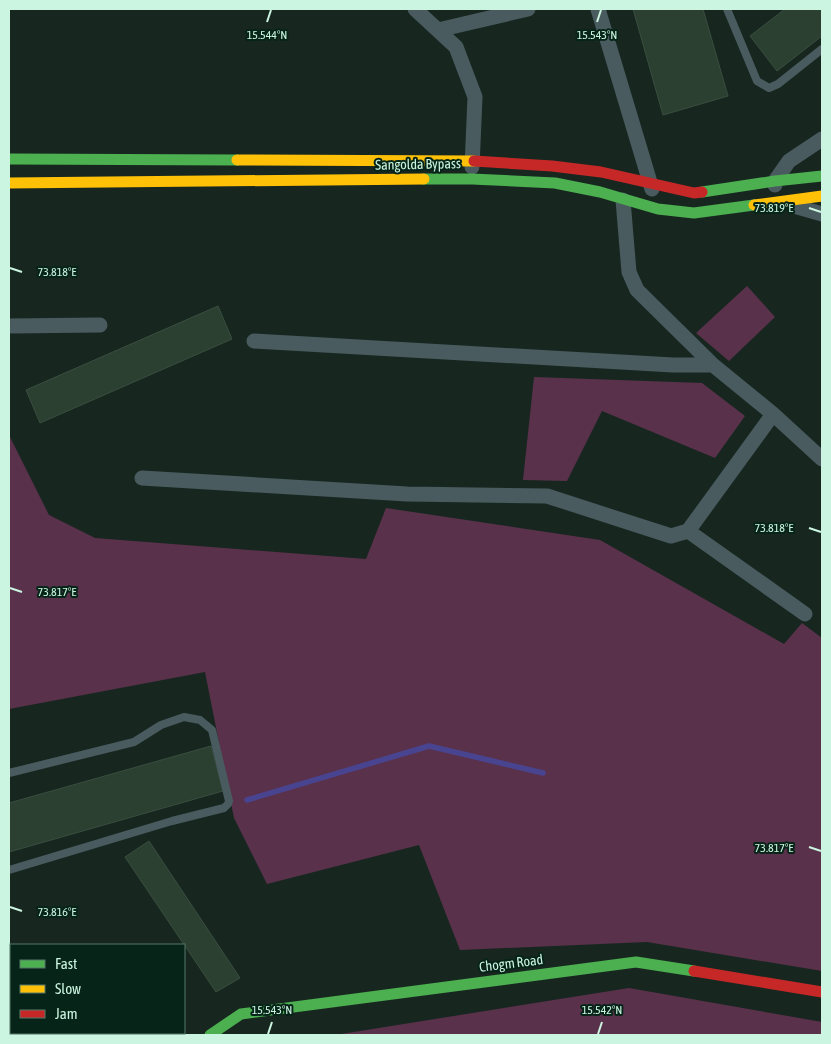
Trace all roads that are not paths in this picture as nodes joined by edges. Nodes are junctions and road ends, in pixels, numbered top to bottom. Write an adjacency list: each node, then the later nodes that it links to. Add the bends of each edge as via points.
1 (415, 9): 5 (street)
2 (528, 9): 5 (street)
3 (598, 9): 14 (street)
4 (730, 10): 6 (lane, via 757,82 769,88)
5 (438, 30): 9 (street, via 456,47 475,97)
6 (822, 49)
7 (822, 139): 12 (street, via 789,161)
8 (9, 160): 9 (main road, Sangolda Bypass)
9 (472, 161): 11 (street); 14 (main road, Sangolda Bypass, via 581,169)
10 (822, 176): 12 (main road, Sangolda Bypass)
11 (472, 179): 13 (main road, Sangolda Bypass); 16 (main road, Sangolda Bypass, via 554,184 600,192)
12 (775, 180): 14 (main road, Sangolda Bypass, via 694,193); 17 (street)
13 (9, 183)
14 (651, 184): 18 (street)
15 (822, 196): 17 (main road, Sangolda Bypass)
16 (623, 200): 18 (main road, Sangolda Bypass); 23 (street, via 629,272 637,290)
17 (778, 201): 18 (main road, Sangolda Bypass, via 694,212); 19 (street)
18 (658, 208)
19 (822, 214)
20 (100, 325): 21 (street)
21 (9, 326)
22 (254, 341): 23 (street, via 673,365)
23 (713, 364): 24 (street)
24 (773, 414): 25 (street); 27 (street)
25 (822, 459)
26 (142, 478): 27 (street, via 407,494 547,496 671,536)
27 (688, 531): 28 (street)
28 (805, 614)
29 (9, 772): 30 (lane, via 134,742 184,717 200,720 212,730 229,801 224,808)
30 (9, 870)
31 (822, 992): 32 (main road, Chogm Road, via 636,962 241,1014)
32 (210, 1035)

